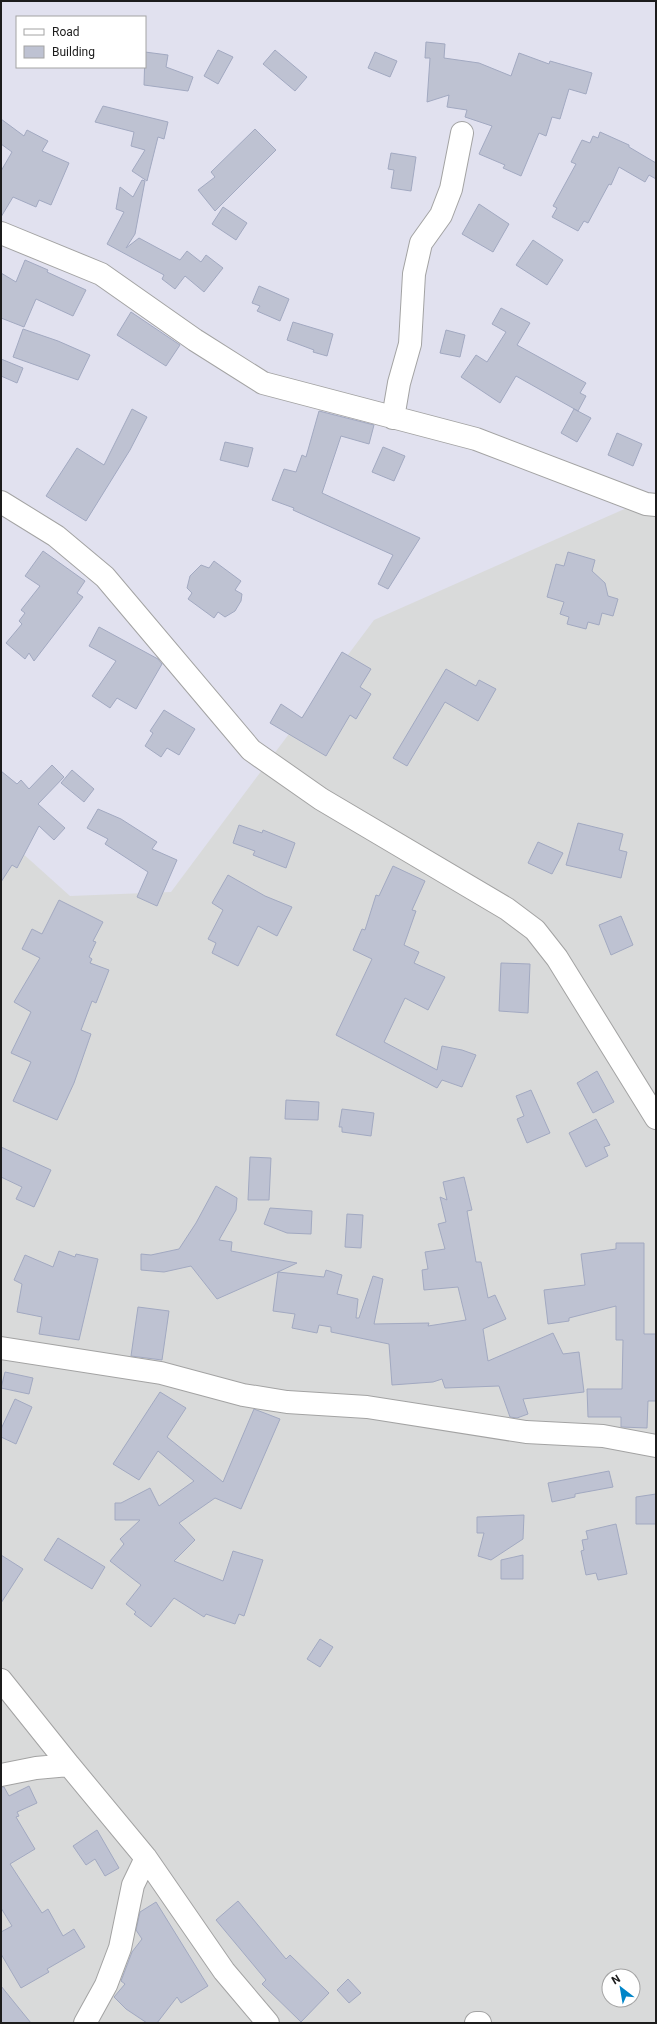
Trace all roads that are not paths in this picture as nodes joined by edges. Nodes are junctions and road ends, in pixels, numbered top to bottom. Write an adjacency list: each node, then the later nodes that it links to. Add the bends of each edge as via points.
1 (462, 133): 3 (street, via 451,189 441,215 421,243 414,274 410,344)
2 (1, 233): 3 (street, via 101,274 195,340 263,383)
3 (393, 418): 5 (street, via 476,439 646,504)
4 (1, 502): 6 (street, via 56,536 105,577 252,750 321,799 507,909 535,930 557,958)
5 (656, 505)
6 (656, 1118)
7 (1, 1348): 8 (street, via 161,1373 243,1395 287,1402 367,1407 526,1432 603,1436)
8 (656, 1446)
9 (1, 1680): 10 (street)
10 (69, 1765): 11 (street); 12 (street)
11 (1, 1775)
12 (146, 1858): 13 (street, via 133,1885 120,1948 106,1985); 14 (street, via 224,1971)
13 (86, 2023)
14 (268, 2023)
15 (476, 2023): 16 (street)
16 (480, 2023)

